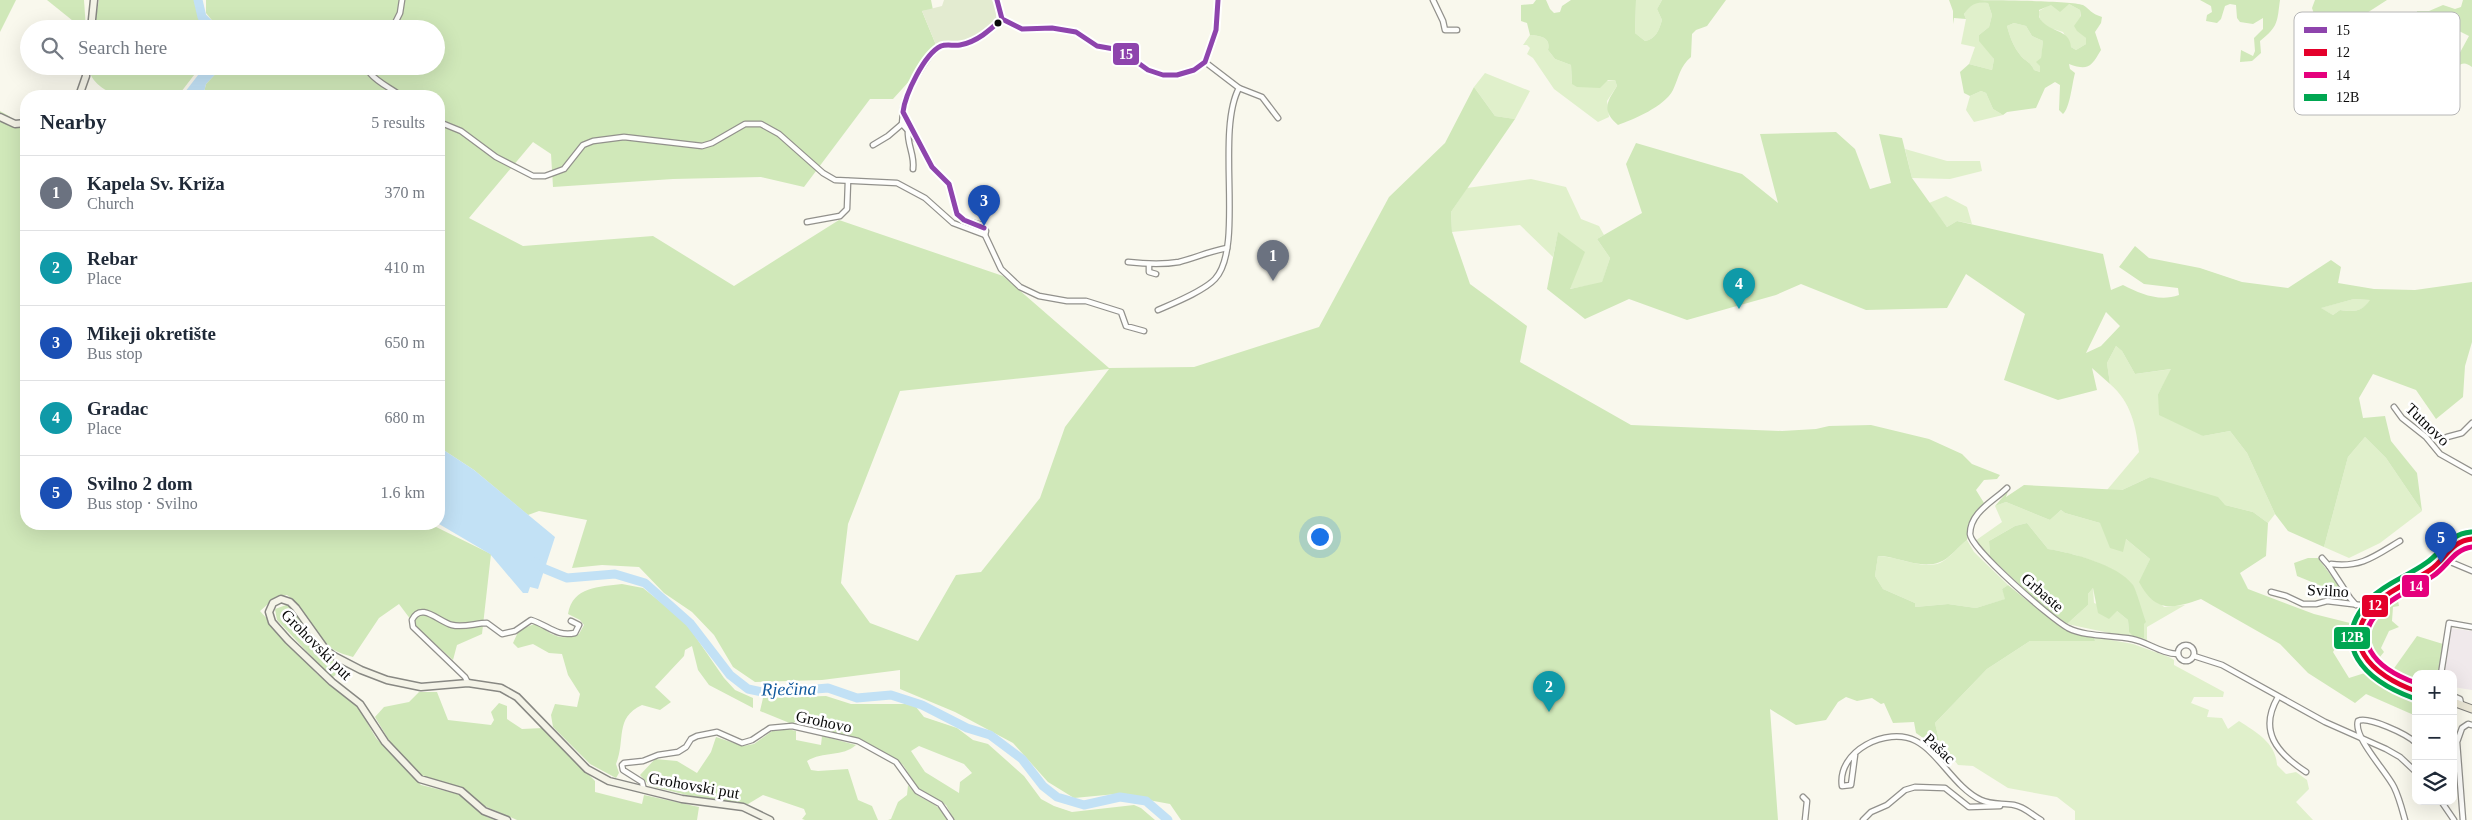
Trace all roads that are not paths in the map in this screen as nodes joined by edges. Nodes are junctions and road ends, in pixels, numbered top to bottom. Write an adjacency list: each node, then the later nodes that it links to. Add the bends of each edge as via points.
1 (94, 0): 7 (main road)
2 (402, 0): 8 (street)
3 (997, 0): 6 (street)
4 (1218, 0): 10 (street, via 1216,30)
5 (1433, 0): 9 (street, via 1445,30)
6 (1002, 19): 10 (street, via 1022,29 1052,28 1076,32 1098,46 1120,50 1148,70 1164,75 1194,70); 16 (street, via 972,41 937,49 907,94)
7 (92, 20)
8 (396, 20)
9 (1457, 30)
10 (1205, 62): 13 (street)
11 (86, 75): 14 (main road)
12 (372, 75): 15 (street)
13 (1239, 88): 18 (street, via 1262,97); 29 (street, via 1228,123 1231,154)
14 (81, 90)
15 (394, 90)
16 (903, 112): 21 (street); 23 (street)
17 (0, 117): 19 (main road)
18 (1278, 118)
19 (20, 124)
20 (445, 124): 26 (street, via 461,130 496,157 533,176 545,176 564,169 584,145 594,141 624,137 702,146 740,125 761,124 779,134 823,173 835,180)
21 (902, 124): 22 (street); 24 (street)
22 (908, 130): 23 (street); 25 (street)
23 (921, 143): 28 (street, via 932,167 949,184 957,214 964,220 982,225)
24 (874, 145)
25 (913, 169)
26 (848, 182): 27 (street, via 844,213); 28 (street, via 883,180 904,185 936,206 953,222)
27 (807, 222)
28 (985, 235): 34 (street, via 1001,269 1020,287 1039,296 1086,301 1121,312 1126,326)
29 (1227, 248): 31 (street, via 1210,250 1179,262); 33 (street, via 1221,272 1214,281)
30 (1128, 262): 31 (street)
31 (1149, 264): 32 (street, via 1149,272)
32 (1156, 274)
33 (1158, 310)
34 (1144, 331)
35 (2394, 408): 38 (street, Tutnovo, via 2440,454)
36 (2472, 423): 37 (street, Tutnovo, via 2462,433)
37 (2447, 437)
38 (2472, 472)
39 (2007, 488): 51 (street, Grbaste, via 1978,513 1970,533 1978,549 2031,600 2069,629 2132,639)
40 (2472, 539): 43 (main road, Svilno, via 2452,546)
41 (2400, 541): 44 (street, Svilno, via 2361,563)
42 (2322, 558): 44 (street)
43 (2441, 558): 45 (street); 47 (main road, Svilno, via 2430,570)
44 (2329, 566): 48 (street, Svilno)
45 (2472, 571)
46 (2271, 592): 48 (street, Svilno, via 2303,604 2327,601)
47 (2390, 593): 48 (street, Svilno); 55 (main road, Svilno, via 2367,614 2359,632 2359,649 2362,657 2381,674)
48 (2356, 605)
49 (571, 621): 54 (street, via 579,625 575,633 561,635 531,620 515,631 502,634 487,623 452,626 437,616 422,611 417,613 412,620 413,627)
50 (2472, 627): 53 (street, via 2449,623)
51 (2178, 654): 52 (street, Grbaste, via 2186,662); 52 (street, Grbaste, via 2182,646 2187,645 2192,648)
52 (2194, 656): 56 (street, Grbaste, via 2222,665)
53 (2442, 670)
54 (468, 683): 67 (main road, Grohovski put, via 510,692 588,769 609,781); 71 (main road, Grohovski put, via 421,687 387,680 334,656 320,643 290,602 276,600 270,607 270,617 277,628 332,682 360,704 386,742 416,776 428,784 461,791 484,811)
55 (2412, 689)
56 (2278, 697): 62 (street, Grbaste); 66 (street, via 2269,715 2271,735 2286,756)
57 (2457, 698): 59 (street)
58 (2457, 703): 59 (main road)
59 (2461, 704): 60 (main road)
60 (2472, 709)
61 (2472, 725): 79 (street, via 2462,728 2457,742)
62 (2362, 739): 63 (street, via 2356,725 2364,719); 65 (street, Grbaste, via 2400,757); 77 (street, Grbaste, via 2392,784)
63 (2412, 740)
64 (1855, 755): 64 (street, Pašac, via 1851,785 1842,786 1846,764); 69 (street, Pašac, via 1858,749 1881,738 1908,738 1923,747 1968,792 1980,800)
65 (2412, 768)
66 (2306, 772)
67 (644, 790): 72 (main road, Grohovski put, via 699,802 743,806); 73 (street, Grohovo, via 640,780 623,770 624,764 678,752 697,736 717,732 742,743 770,728 792,726 858,741 896,762 917,791 940,804)
68 (1803, 797): 74 (street, via 1807,801)
69 (2004, 805): 75 (street, Pašac, via 1968,807 1945,788 1915,787 1905,790); 76 (street, Pašac, via 2025,809)
70 (2444, 805): 78 (street)
71 (507, 820)
72 (770, 820)
73 (952, 820)
74 (1806, 820)
75 (1863, 820)
76 (2041, 820)
77 (2405, 820)
78 (2454, 820)
79 (2463, 820)

